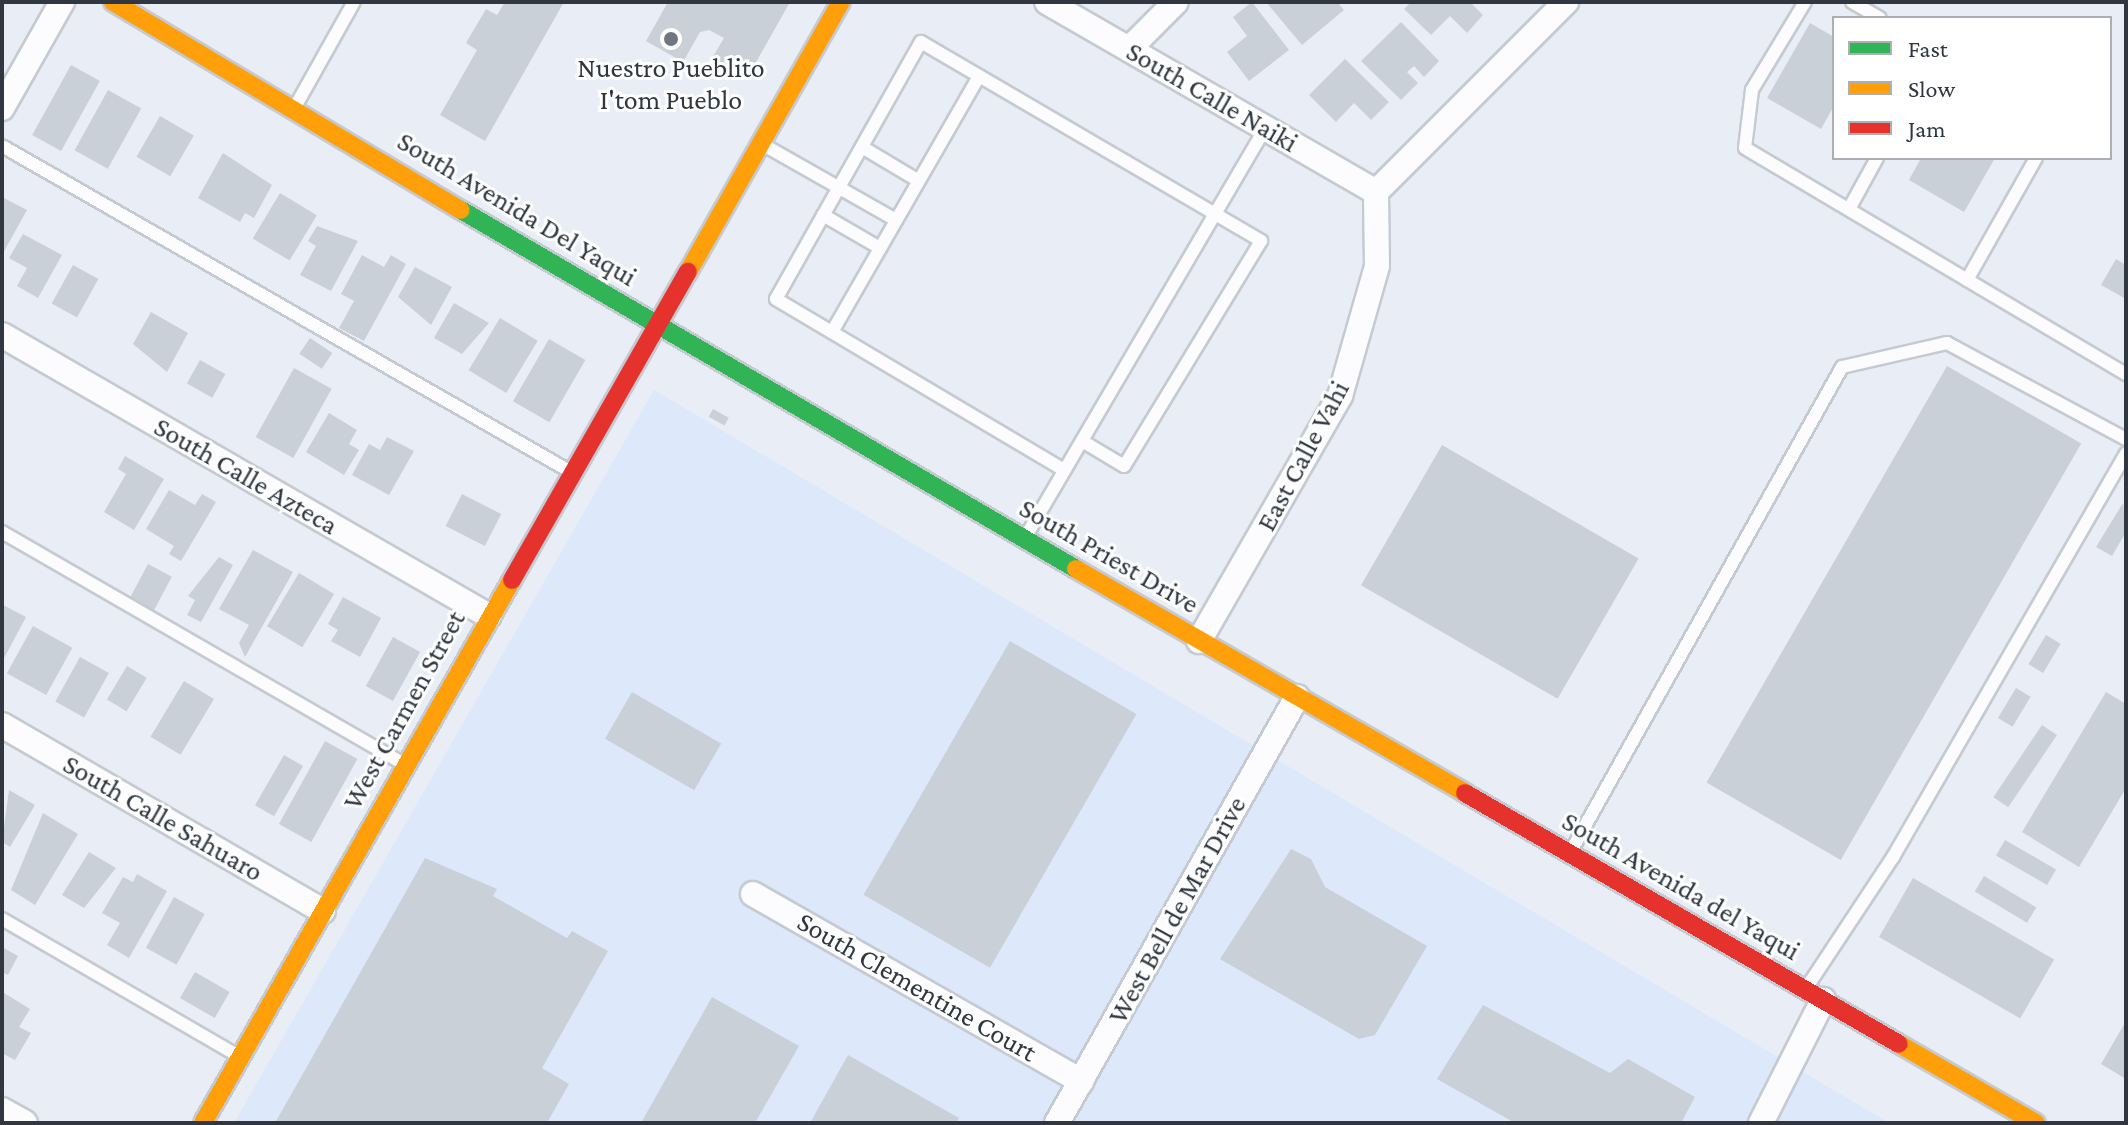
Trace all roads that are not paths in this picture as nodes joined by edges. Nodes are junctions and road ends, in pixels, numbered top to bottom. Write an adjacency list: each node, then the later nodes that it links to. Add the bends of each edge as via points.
1 (62, 2): 15 (street)
2 (113, 2): 10 (street, South Avenida Del Yaqui)
3 (354, 2): 14 (lane)
4 (841, 2): 17 (street, West Carmen Street)
5 (1047, 2): 12 (street, South Calle Naiki)
6 (1176, 2): 12 (street)
7 (1566, 2): 24 (street)
8 (1805, 2): 25 (lane, via 1752,90 1745,148)
9 (1852, 2): 11 (lane)
10 (134, 7): 14 (street, South Avenida Del Yaqui)
11 (1876, 16)
12 (1129, 49): 16 (street, South Calle Naiki)
13 (979, 76): 19 (lane, via 921,42); 22 (lane); 26 (lane)
14 (295, 107): 31 (street, South Avenida Del Yaqui)
15 (2, 108)
16 (1265, 128): 24 (street, South Calle Naiki); 26 (lane)
17 (759, 143): 23 (lane); 31 (street, West Carmen Street)
18 (2, 146): 40 (lane)
19 (862, 147): 22 (lane); 23 (lane)
20 (1876, 160): 25 (lane)
21 (2035, 160): 30 (lane)
22 (919, 181): 28 (lane)
23 (838, 188): 27 (lane); 28 (lane)
24 (1376, 192): 44 (street, East Calle Vahi, via 1377,266 1340,396)
25 (1849, 209): 30 (lane)
26 (1215, 212): 36 (lane); 36 (lane, via 1261,241 1124,466)
27 (823, 215): 29 (lane); 32 (lane, via 776,299)
28 (896, 220): 29 (lane)
29 (880, 248): 32 (lane)
30 (1967, 280): 34 (lane)
31 (654, 325): 38 (street, South Avenida Del Yaqui); 40 (street, West Carmen Street)
32 (832, 332): 39 (lane)
33 (2, 335): 43 (street, South Calle Azteca)
34 (2126, 374)
35 (2126, 439): 48 (lane, via 1947,343 1842,367)
36 (1082, 441): 39 (lane)
37 (2126, 453): 52 (lane)
38 (893, 463): 42 (street, South Priest Drive)
39 (1064, 470): 42 (lane)
40 (571, 472): 43 (street, West Carmen Street)
41 (2, 532): 47 (lane)
42 (1024, 539): 44 (street, South Priest Drive)
43 (489, 616): 47 (street, West Carmen Street)
44 (1199, 641): 45 (street, South Priest Drive)
45 (1297, 697): 48 (street, South Avenida del Yaqui); 54 (street, West Bell de Mar Drive)
46 (2, 725): 50 (street, South Calle Sahuaro)
47 (405, 765): 50 (street, West Carmen Street)
48 (1569, 854): 52 (street, South Avenida del Yaqui)
49 (753, 894): 54 (street, South Clementine Court)
50 (323, 911): 53 (street, West Carmen Street)
51 (2, 919): 53 (lane)
52 (1814, 995): 59 (street); 60 (street, South Avenida del Yaqui)
53 (241, 1057): 57 (street, West Carmen Street)
54 (1081, 1081): 58 (street, West Bell de Mar Drive)
55 (2, 1110): 56 (street)
56 (25, 1123)
57 (203, 1123)
58 (1057, 1123)
59 (1761, 1123)
60 (2036, 1123)

